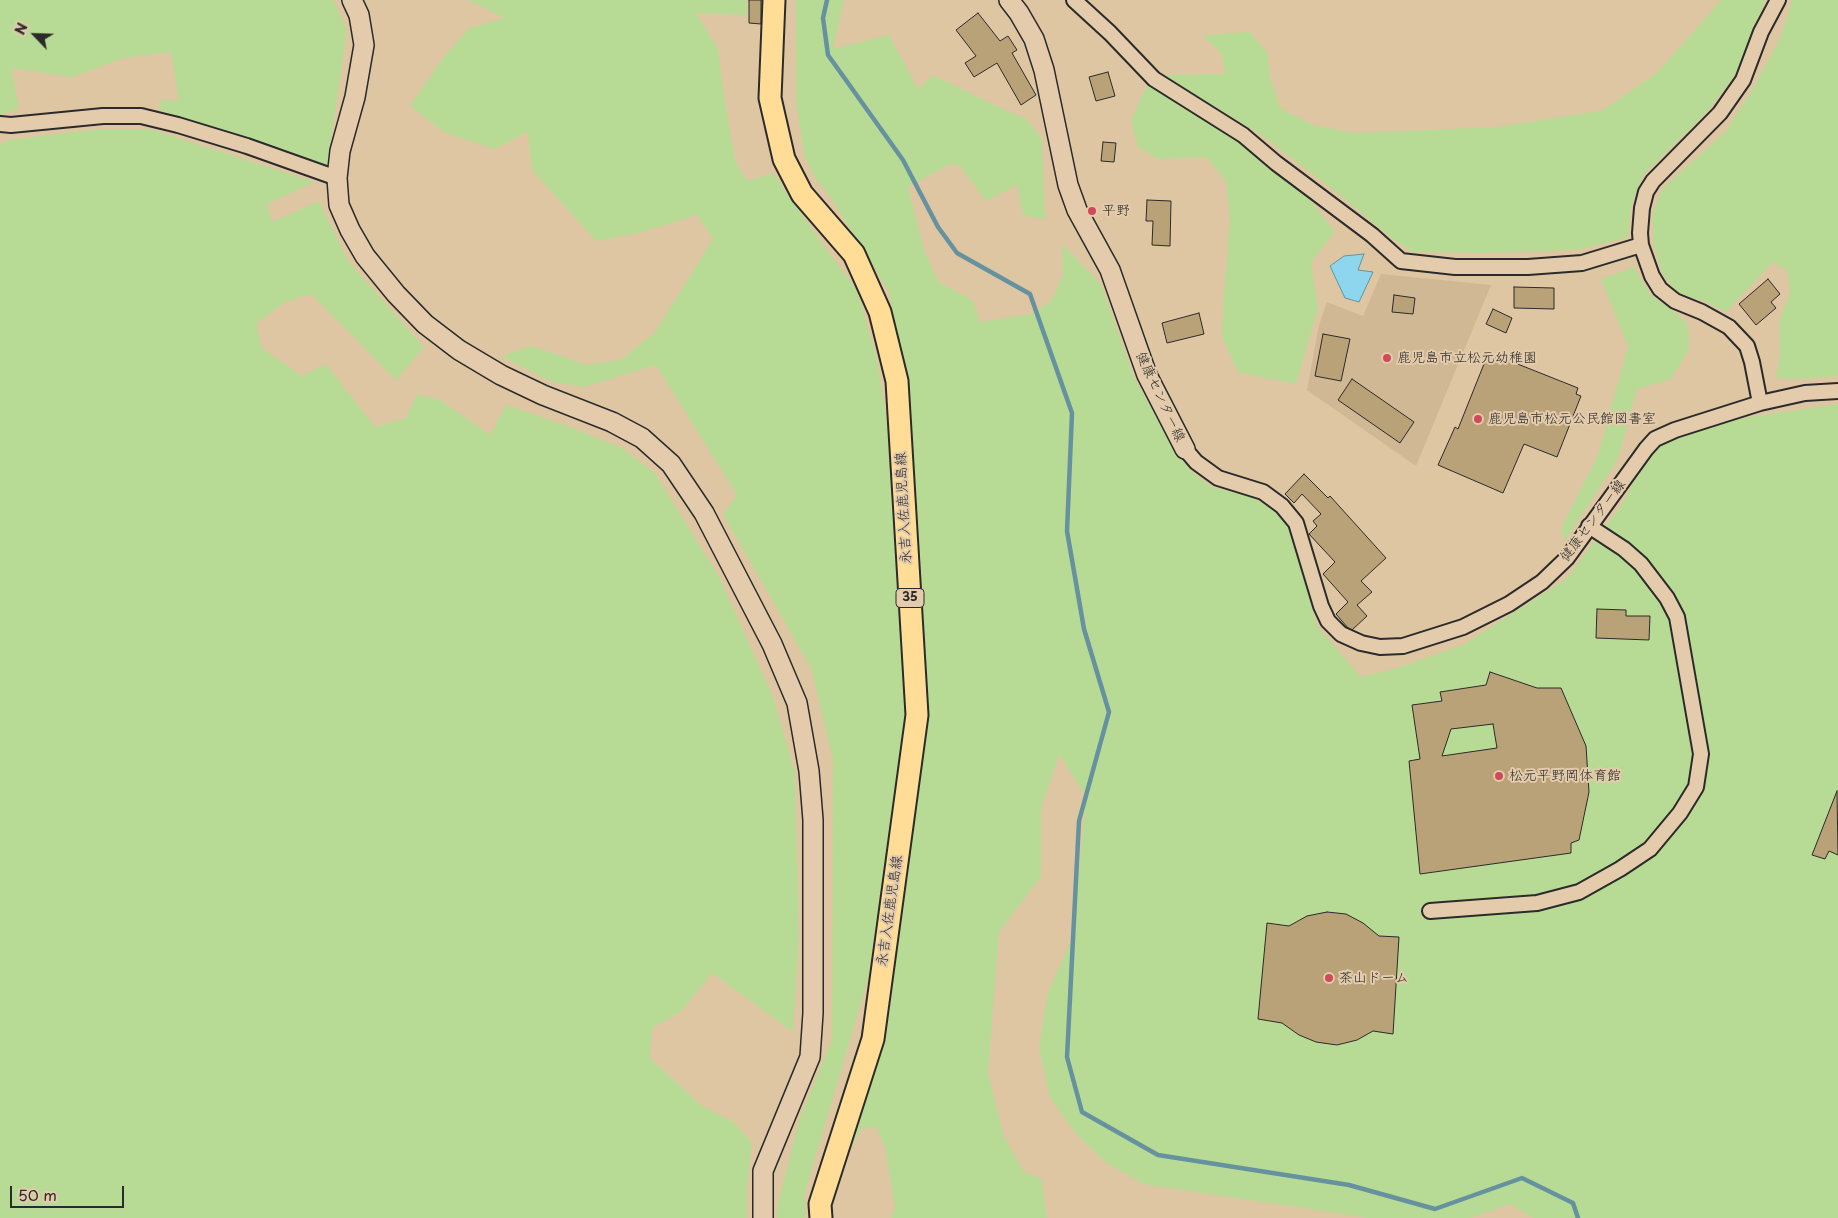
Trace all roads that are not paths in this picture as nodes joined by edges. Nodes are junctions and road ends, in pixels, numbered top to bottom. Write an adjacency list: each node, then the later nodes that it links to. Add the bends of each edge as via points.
1 (352, 0): 7 (street, via 359,15 364,45)
2 (774, 0): 15 (main road, 永吉入佐鹿児島線 / 35, via 770,98 784,159 802,194 854,254 880,312 897,381 916,715 873,1039 820,1204)
3 (1009, 0): 11 (street, 健康センター線, via 1036,46 1044,70 1068,185 1077,210 1110,270 1147,375)
4 (1074, 0): 8 (street, via 1154,79 1243,135 1372,235 1400,261 1455,267 1528,267 1582,263)
5 (1778, 0): 8 (street, via 1761,32 1743,80 1720,113 1646,192 1642,208)
6 (0, 124): 7 (street, via 140,116 247,146)
7 (337, 178): 14 (street, via 339,204 365,256 426,324 458,350 501,375 642,438 671,464 704,513 772,644 797,703 809,771 813,820 810,1057 763,1171)
8 (1641, 246): 10 (street, via 1660,289 1675,302 1729,327 1747,346)
9 (1838, 391): 10 (street, 健康センター線)
10 (1760, 403): 12 (street, 健康センター線, via 1655,439)
11 (1185, 449): 12 (street, 健康センター線, via 1196,462 1218,478 1263,492 1282,506 1296,523 1328,621 1341,634 1380,647 1404,646 1463,627 1509,604 1542,582 1567,558)
12 (1589, 526): 13 (street, via 1624,548 1641,564 1677,617 1701,754 1696,787 1680,813 1650,849 1579,892 1537,903)
13 (1430, 911)
14 (763, 1218)
15 (821, 1218)

